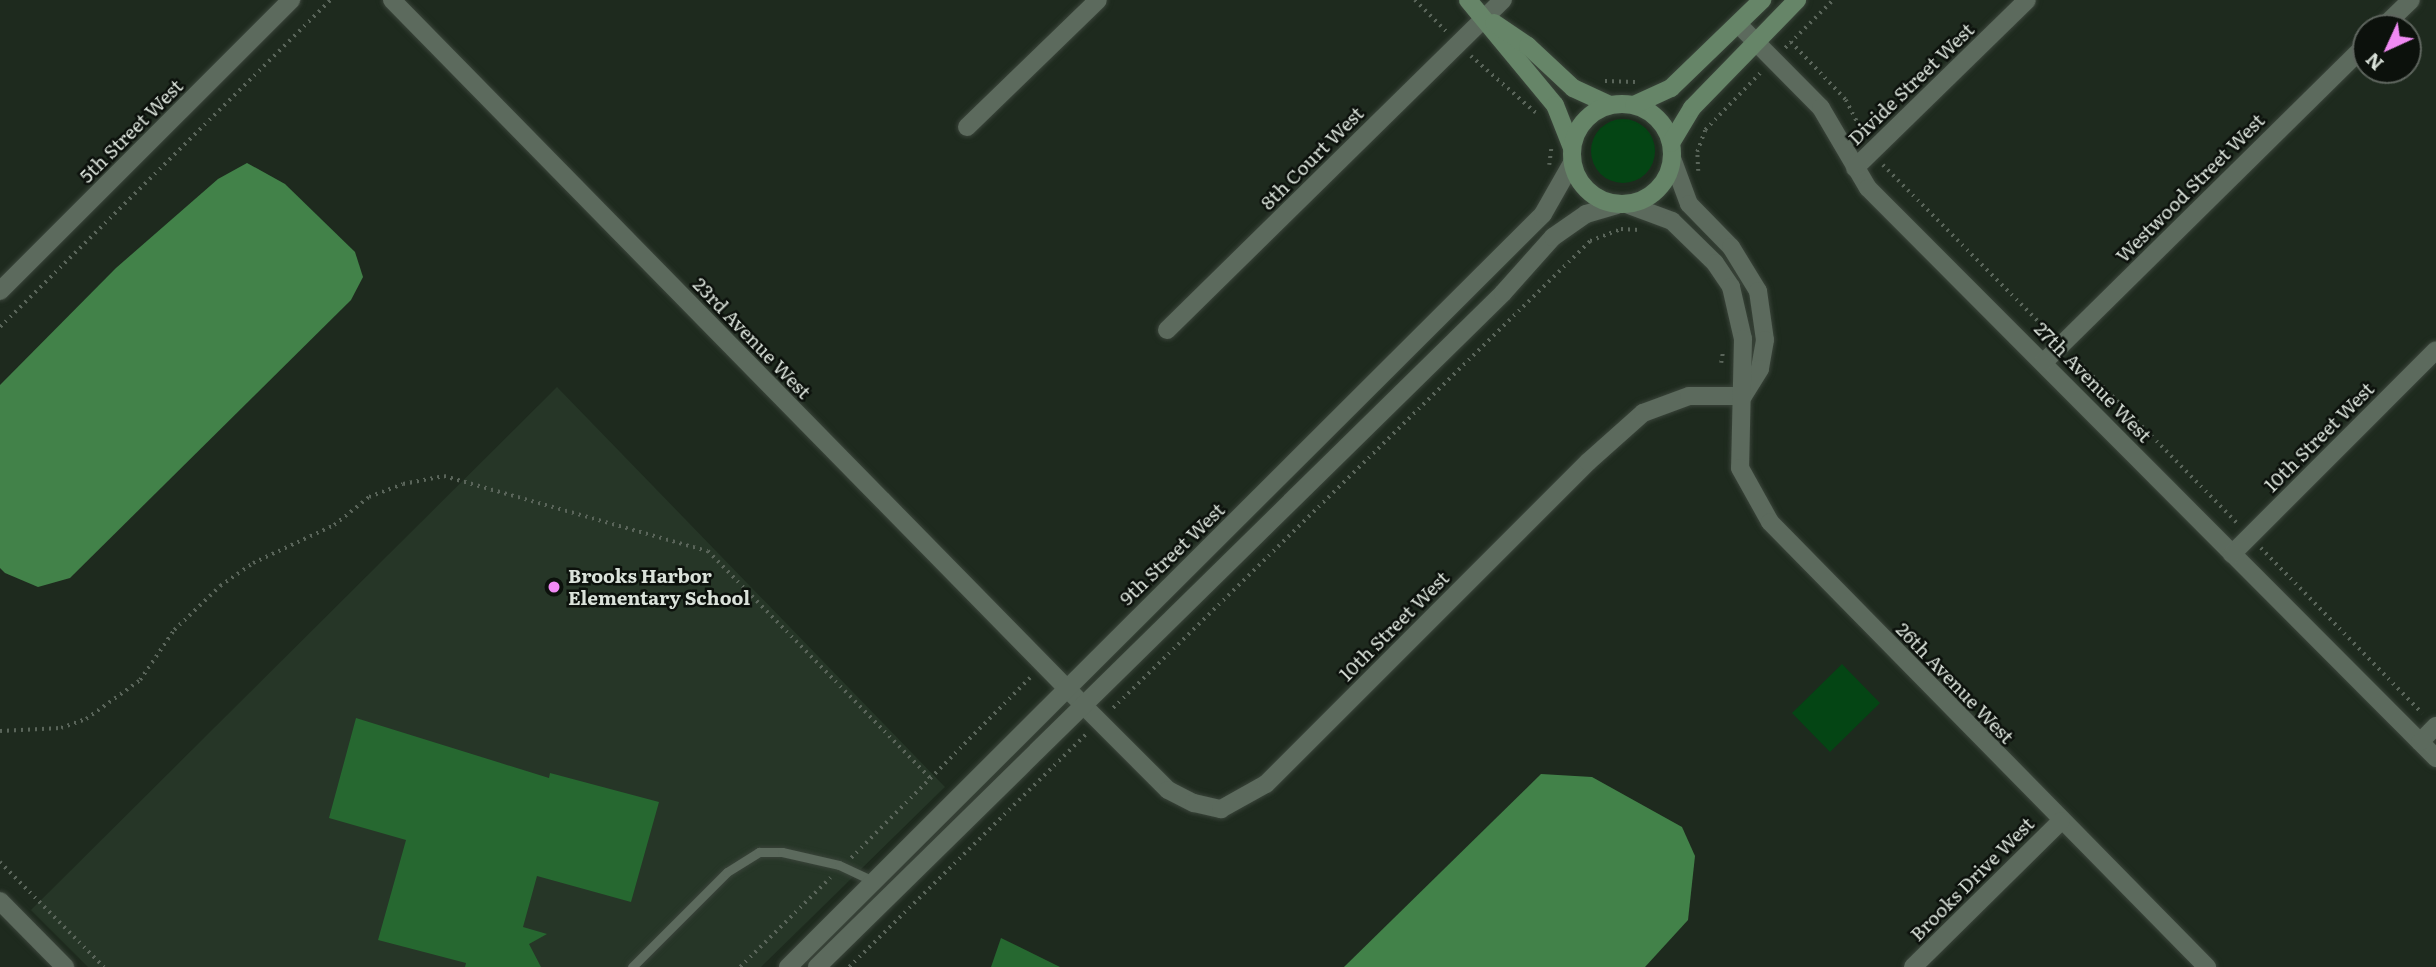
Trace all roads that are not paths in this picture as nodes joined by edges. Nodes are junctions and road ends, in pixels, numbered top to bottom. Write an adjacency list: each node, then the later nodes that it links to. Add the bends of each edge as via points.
1 (291, 0): 22 (street, 5th Street West)
2 (392, 0): 28 (street, 23rd Avenue West)
3 (1098, 0): 17 (street)
4 (1468, 0): 11 (street)
5 (1503, 0): 11 (street, 8th Court West)
6 (1762, 0): 12 (street)
7 (1797, 0): 13 (street)
8 (2027, 0): 20 (street, Divide Street West)
9 (2411, 0): 10 (street)
10 (2396, 14)
11 (1485, 18): 15 (street, via 1528,46 1573,88); 19 (street, via 1555,105); 23 (street, 8th Court West)
12 (1738, 24): 13 (street, 27th Avenue West); 16 (street, via 1671,88)
13 (1755, 42): 18 (street, via 1692,108); 20 (street, 27th Avenue West, via 1821,108)
14 (2352, 58): 25 (street, Westwood Street West)
15 (1610, 105): 16 (street); 19 (street, via 1584,121)
16 (1634, 105): 18 (street, via 1658,119)
17 (967, 127)
18 (1672, 152): 21 (street, via 1663,185); 26 (street, 26th Avenue West, via 1689,204 1731,247 1758,291 1765,340 1760,369)
19 (1572, 155): 21 (street, via 1587,191); 28 (street, 9th Street West, via 1542,214)
20 (1855, 168): 25 (street, 27th Avenue West, via 1868,188)
21 (1623, 205): 26 (street, 26th Avenue West, via 1672,222 1715,263 1731,287 1740,312); 29 (street, via 1586,214 1553,237 1503,293)
22 (0, 291)
23 (1167, 330)
24 (2436, 350): 27 (street, 10th Street West)
25 (2044, 362): 27 (street, 27th Avenue West)
26 (1743, 396): 29 (street, 10th Street West, via 1689,396 1664,402 1620,430 1266,784 1245,799 1221,809 1168,790); 33 (street, 26th Avenue West, via 1740,468 1770,522)
27 (2232, 554): 31 (street, 27th Avenue West)
28 (1066, 688): 29 (street, 23rd Avenue West); 34 (street, 9th Street West)
29 (1083, 705): 39 (street)
30 (2436, 726): 31 (street)
31 (2420, 742): 32 (street, 27th Avenue West)
32 (2436, 758)
33 (2061, 821): 40 (street, Brooks Drive West); 41 (street, 26th Avenue West)
34 (876, 882): 37 (lane, via 842,866 782,852 759,852 727,872); 38 (street, 9th Street West)
35 (0, 901): 36 (street)
36 (58, 965)
37 (632, 967)
38 (788, 967)
39 (817, 967)
40 (1913, 967)
41 (2207, 967)

